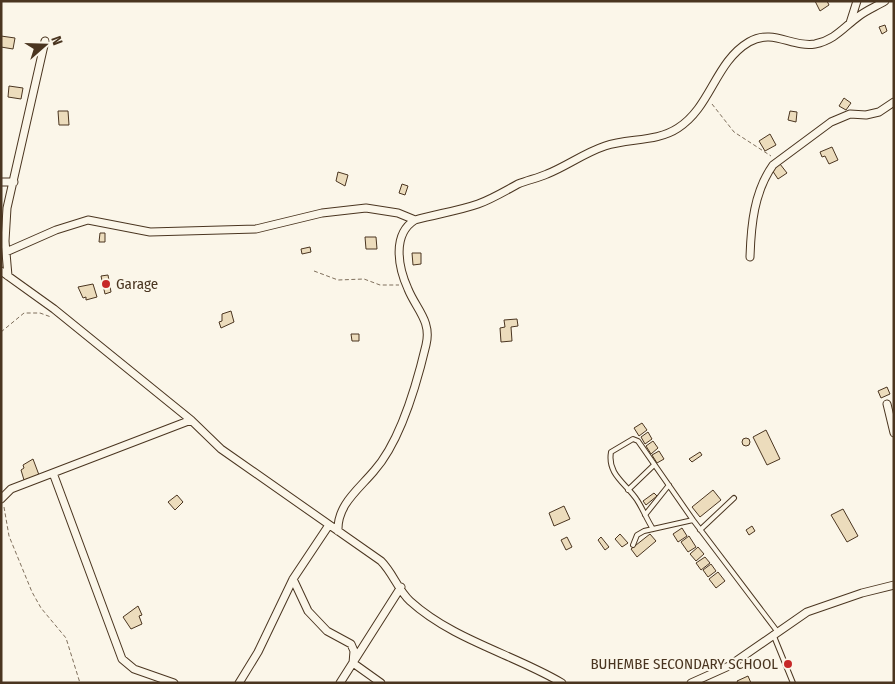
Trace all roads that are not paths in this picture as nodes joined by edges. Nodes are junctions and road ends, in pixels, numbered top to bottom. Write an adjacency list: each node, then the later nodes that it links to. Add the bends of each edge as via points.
1 (857, 1): 3 (street)
2 (886, 1): 3 (street)
3 (850, 22): 8 (street, via 840,34 815,44 806,45 771,36 749,42 732,55 704,100 676,129 662,135 605,146 476,205)
4 (45, 41): 7 (street)
5 (894, 102): 10 (street, via 872,114 841,116 779,160 768,172 754,210)
6 (1, 182): 7 (street)
7 (14, 182): 9 (street, via 6,223)
8 (415, 220): 9 (street, via 398,213 366,208 322,213 256,229 150,232 88,220); 26 (street, via 408,224 400,238 400,258 407,287 426,320 423,358 392,443 374,472 347,502 337,522)
9 (6, 252): 11 (street)
10 (750, 257)
11 (5, 274): 13 (street, via 54,309)
12 (887, 404): 14 (street)
13 (191, 420): 16 (street); 23 (street, via 221,449)
14 (894, 433)
15 (654, 465): 17 (lane); 18 (lane); 18 (lane, via 636,439 611,452 612,469)
16 (53, 473): 19 (street, via 11,488); 33 (street, via 122,659 134,669)
17 (669, 485): 21 (lane); 22 (lane)
18 (628, 490): 21 (lane)
19 (2, 498)
20 (734, 498): 25 (lane)
21 (645, 515): 24 (lane)
22 (693, 520): 24 (lane); 25 (lane)
23 (329, 525): 26 (street); 28 (street)
24 (653, 529): 27 (lane, via 641,532)
25 (700, 530): 31 (lane)
26 (338, 531): 30 (street, via 381,562)
27 (633, 545)
28 (293, 579): 32 (street, via 308,611 327,631 350,644 354,651); 34 (street)
29 (894, 585): 31 (street, via 820,607)
30 (401, 587): 32 (street); 37 (street, via 418,607 469,639)
31 (775, 633): 38 (street, via 729,666); 39 (lane)
32 (353, 663): 35 (street); 36 (street)
33 (174, 683)
34 (240, 683)
35 (340, 683)
36 (381, 683)
37 (562, 683)
38 (690, 683)
39 (793, 683)

